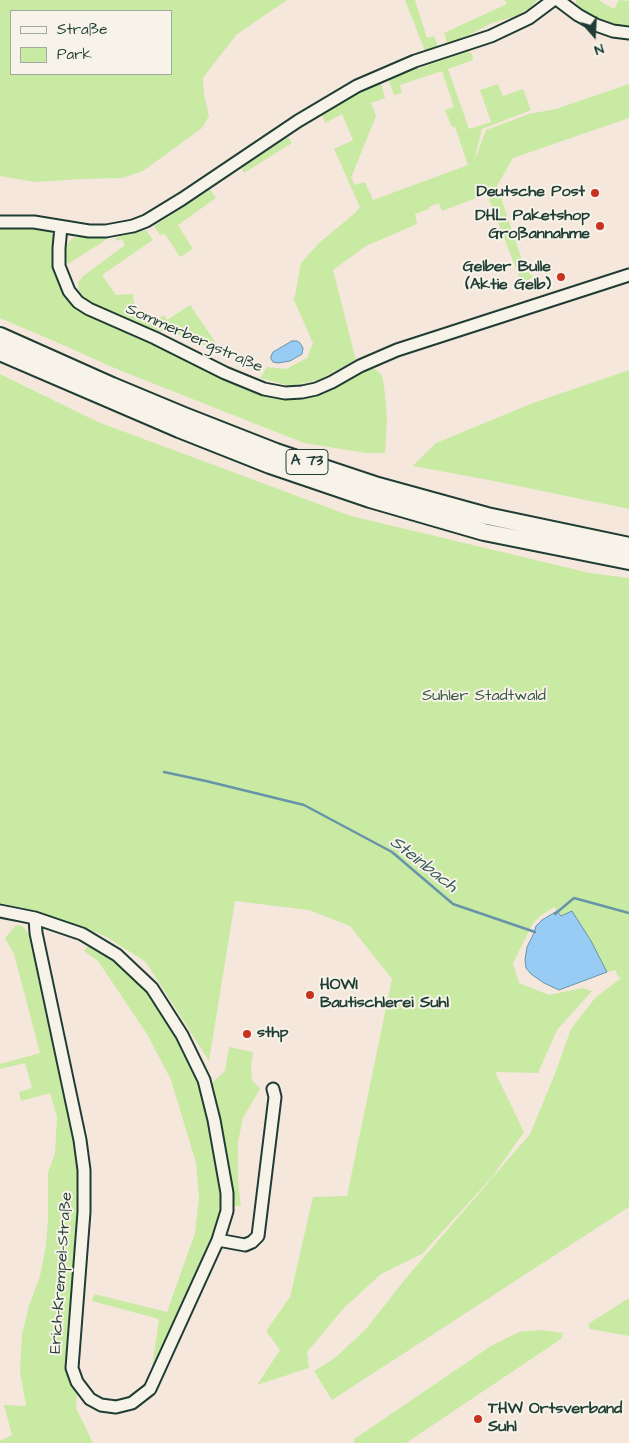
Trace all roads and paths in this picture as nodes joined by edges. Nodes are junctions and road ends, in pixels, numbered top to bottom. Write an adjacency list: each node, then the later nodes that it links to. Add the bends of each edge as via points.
1 (553, 0): 5 (street, via 529,18 499,33 415,61 357,86 146,221 106,231)
2 (558, 0): 3 (street, via 596,25)
3 (629, 33)
4 (0, 222): 5 (street, via 34,222)
5 (62, 227): 6 (street, Sommerbergstraße, via 59,266 69,291 78,302 225,373 285,393 316,389 397,350)
6 (629, 275)
7 (0, 336): 9 (highway, A 73, via 112,386 276,452 378,486 487,516)
8 (0, 352): 10 (highway, A 73, via 270,465 370,499 484,532)
9 (629, 546)
10 (629, 562)
11 (0, 911): 12 (street, Erich-Krempel-Straße)
12 (35, 918): 14 (street, Erich-Krempel-Straße, via 82,934 118,955 152,988 182,1035 204,1080 224,1172 227,1212); 14 (street, Erich-Krempel-Straße, via 84,1170 84,1212 72,1368 77,1382 90,1399 116,1407 132,1403 150,1389)
13 (274, 1089): 14 (street, via 258,1236 245,1245)
14 (218, 1240)

